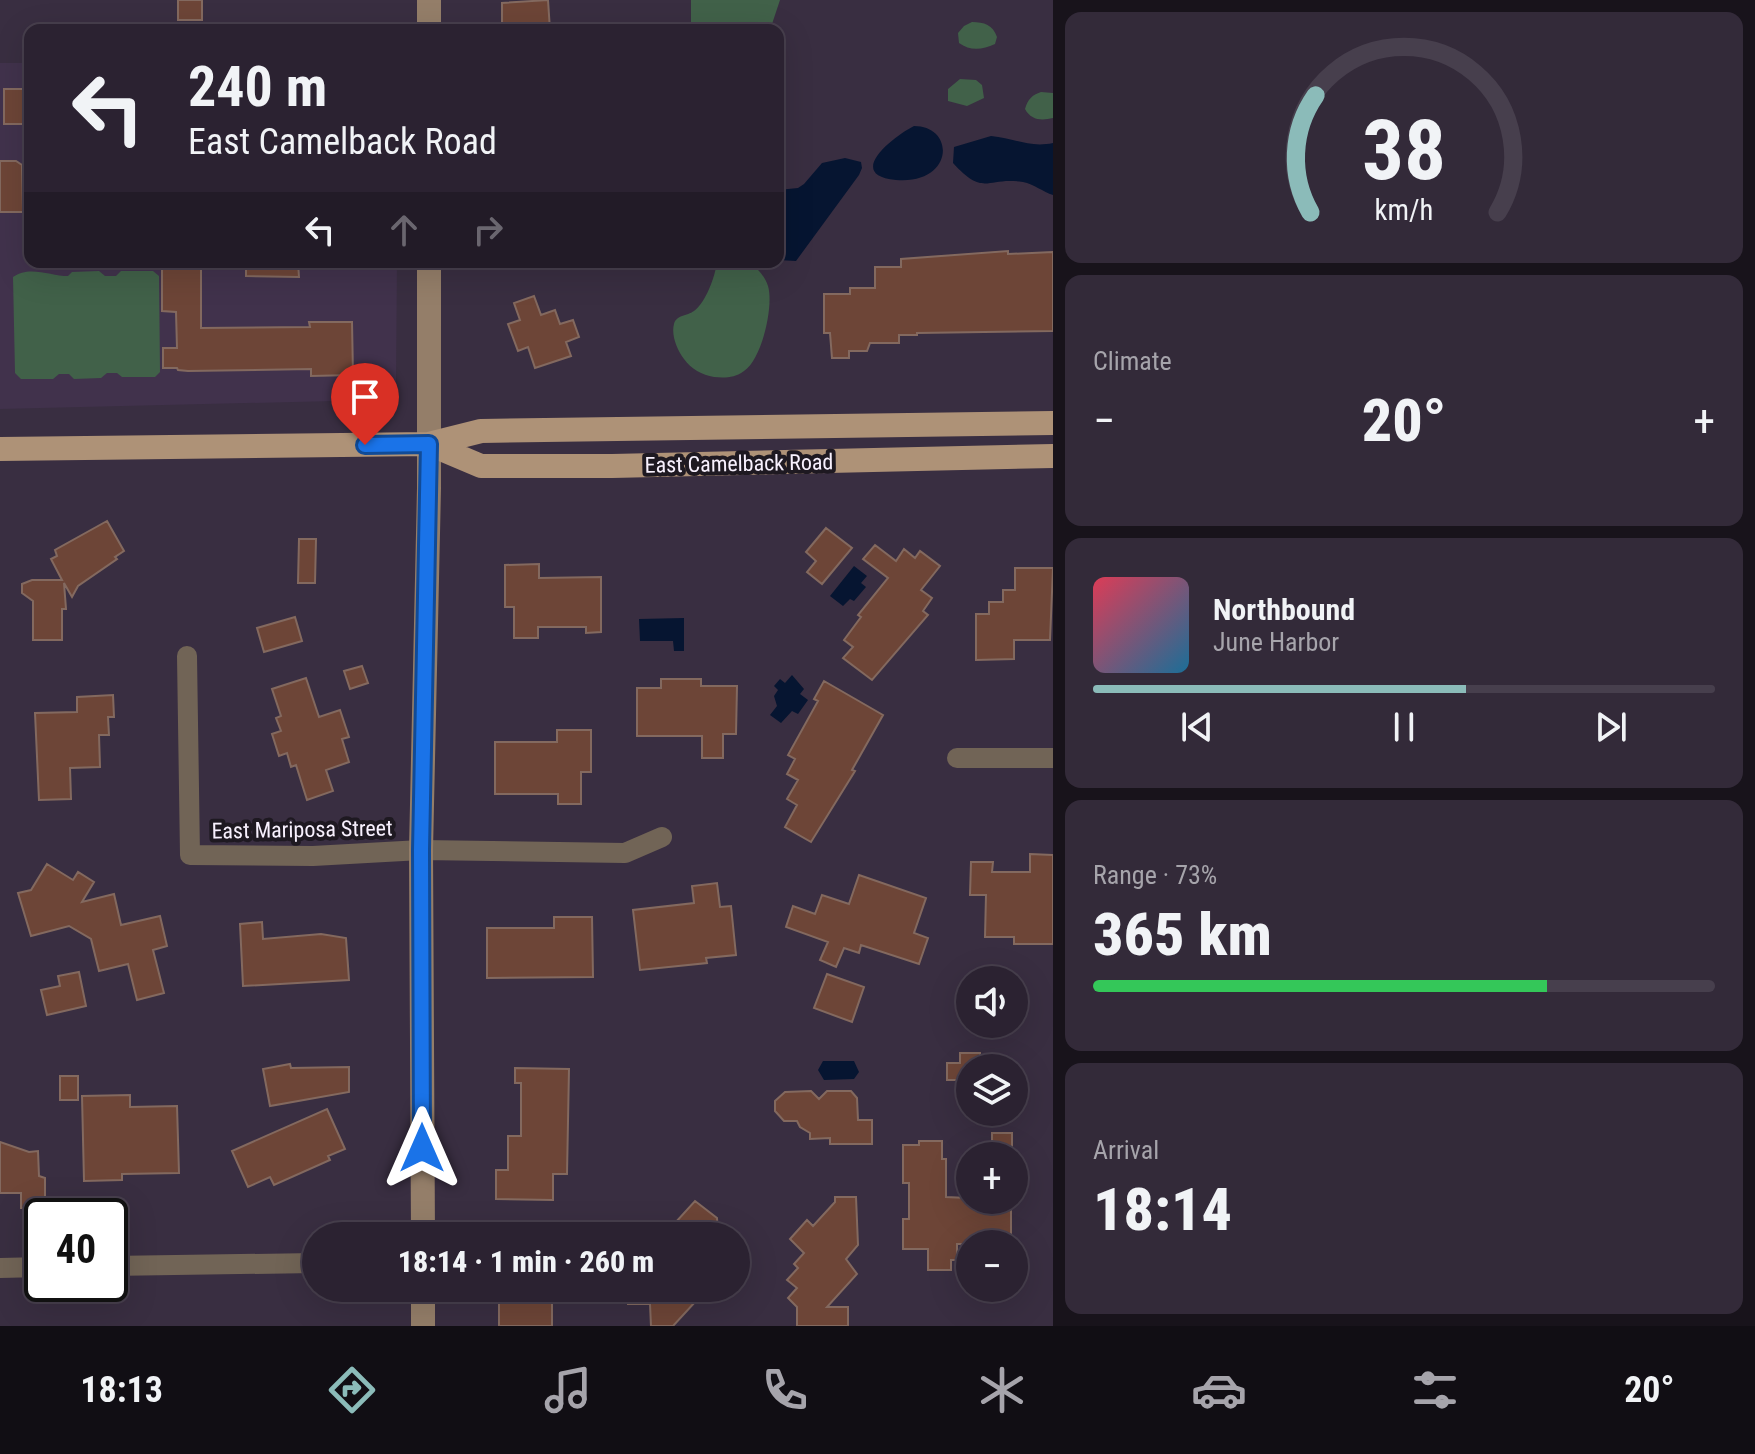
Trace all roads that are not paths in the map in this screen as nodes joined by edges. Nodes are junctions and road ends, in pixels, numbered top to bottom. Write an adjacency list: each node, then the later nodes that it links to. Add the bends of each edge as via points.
1 (429, 0): 2 (street)
2 (429, 24)
3 (429, 268): 7 (street)
4 (1053, 423): 5 (main road, East Camelback Road)
5 (1024, 424): 6 (main road, East Camelback Road); 9 (main road)
6 (781, 427): 7 (main road, East Camelback Road, via 481,431); 11 (main road)
7 (429, 444): 8 (main road, East Camelback Road); 11 (main road, East Camelback Road, via 481,466); 16 (street)
8 (0, 449)
9 (1024, 456): 10 (main road, East Camelback Road); 11 (main road, East Camelback Road)
10 (1053, 456)
11 (782, 462)
12 (187, 656): 16 (street, East Mariposa Street, via 190,855)
13 (957, 758): 14 (street)
14 (1053, 758)
15 (662, 837): 16 (street, via 625,853)
16 (421, 850): 17 (street)
17 (423, 1222)
18 (302, 1263): 19 (street)
19 (128, 1266)
20 (24, 1267): 21 (street)
21 (0, 1268)
22 (423, 1302): 23 (street)
23 (423, 1326)

